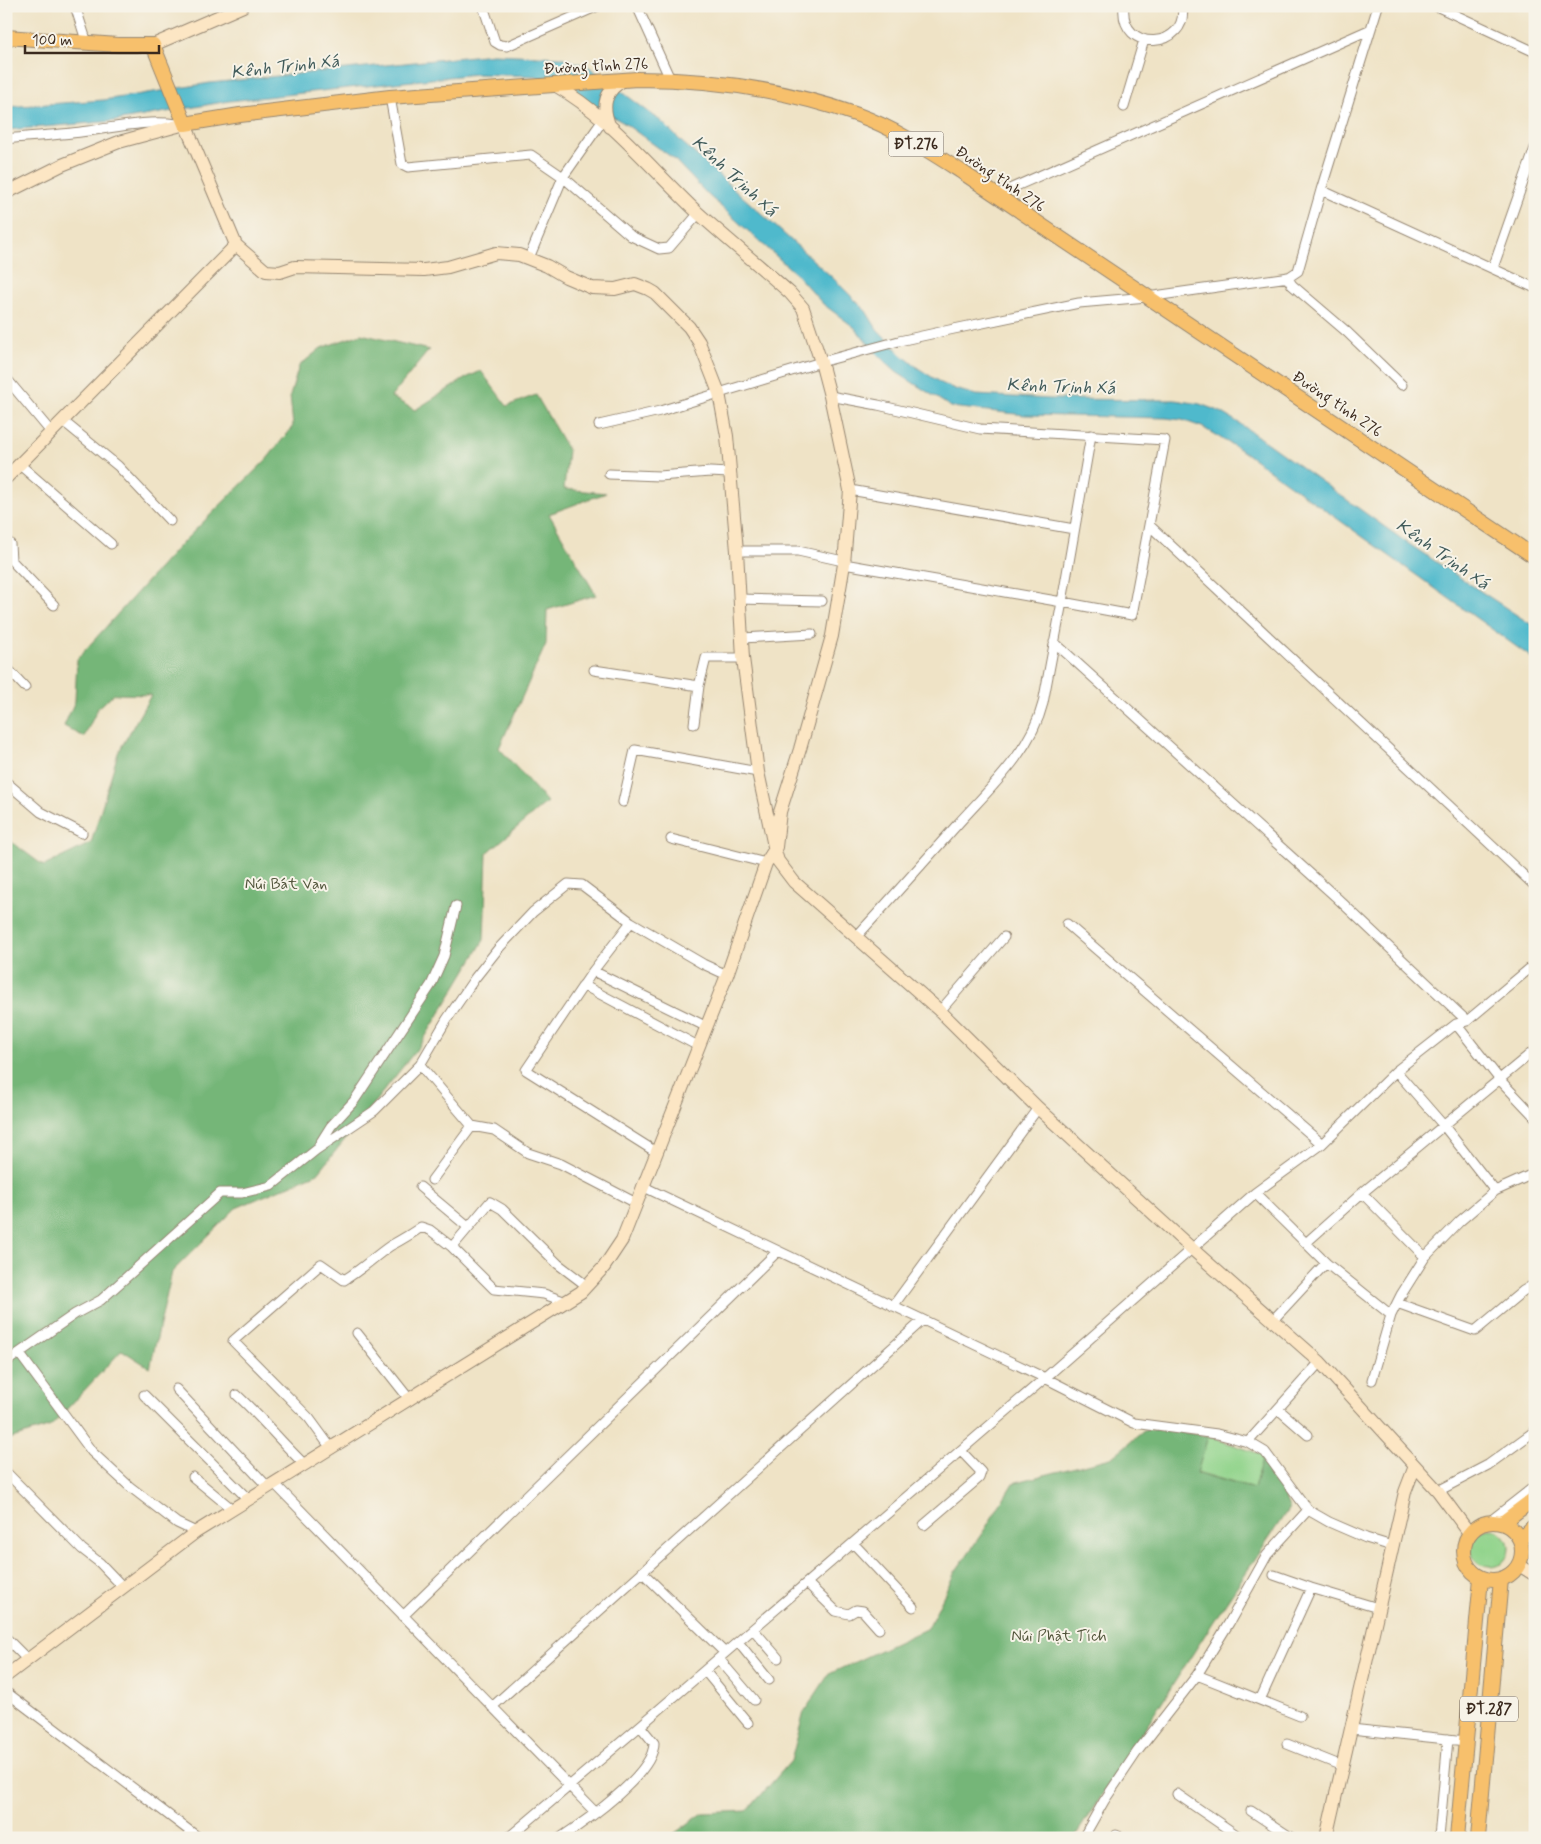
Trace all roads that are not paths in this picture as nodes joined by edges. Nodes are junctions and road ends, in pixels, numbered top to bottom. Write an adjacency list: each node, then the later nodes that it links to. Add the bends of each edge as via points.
1 (75, 6): 13 (street)
2 (243, 6): 14 (main road)
3 (483, 6): 4 (street, via 495,42 507,46)
4 (598, 6)
5 (638, 6): 16 (street)
6 (1124, 6): 12 (street, via 1128,28)
7 (1182, 6): 12 (street, via 1182,19 1171,35 1163,40)
8 (1378, 6): 10 (street)
9 (1436, 6): 15 (street)
10 (1370, 28): 26 (street); 28 (street)
11 (6, 37): 13 (main road)
12 (1144, 40): 20 (street)
13 (87, 43): 14 (main road)
14 (153, 45): 22 (main road)
15 (1535, 52)
16 (670, 79): 17 (main road, Đường tỉnh 276 / ĐT.276); 28 (main road, Đường tỉnh 276 / ĐT.276, via 772,92 859,116 926,150)
17 (626, 80): 18 (main road, Đường tỉnh 276 / ĐT.276); 21 (main road, via 616,85 605,100)
18 (553, 84): 19 (main road, Đường tỉnh 276 / ĐT.276); 21 (main road, via 579,100)
19 (390, 97): 22 (main road, Đường tỉnh 276 / ĐT.276, via 240,114); 25 (street, via 402,164 408,168 531,155)
20 (1124, 107)
21 (606, 123): 25 (street); 29 (main road)
22 (185, 124): 23 (street, via 138,124); 27 (main road, via 119,142); 30 (main road)
23 (6, 139)
24 (1535, 148): 32 (street)
25 (563, 177): 29 (street, via 631,236 659,249 669,248); 31 (street)
26 (1321, 190): 32 (street); 33 (street, via 1298,271)
27 (6, 193)
28 (996, 195): 35 (main road, Đường tỉnh 276 / ĐT.276)
29 (698, 213): 36 (main road, via 803,308)
30 (236, 245): 31 (main road, via 268,272 295,268 426,270 496,253); 41 (main road)
31 (529, 258): 39 (main road, via 592,288 615,289 635,284 655,293 689,327 699,342)
32 (1493, 268): 34 (street)
33 (1287, 277): 35 (street); 38 (street)
34 (1535, 288)
35 (1147, 297): 36 (street, via 1080,303 899,341); 56 (main road, Đường tỉnh 276 / ĐT.276)
36 (821, 362): 39 (street); 40 (main road)
37 (6, 378): 43 (street)
38 (1402, 385)
39 (719, 393): 42 (street); 46 (main road, via 727,436)
40 (830, 396): 44 (street, via 980,429); 49 (main road)
41 (63, 421): 43 (main road); 50 (street, via 118,466)
42 (599, 425)
43 (51, 432): 45 (main road)
44 (1091, 435): 51 (street, via 1165,440); 52 (street)
45 (19, 464): 48 (main road); 54 (street)
46 (729, 473): 47 (street); 55 (main road)
47 (609, 474)
48 (6, 478)
49 (850, 490): 52 (street); 57 (main road)
50 (170, 521)
51 (1149, 525): 60 (street, via 1132,615); 78 (street)
52 (1074, 529): 60 (street)
53 (6, 540): 61 (street, via 10,544 11,560)
54 (111, 544)
55 (736, 551): 57 (street, via 798,551); 58 (main road)
56 (1535, 557)
57 (844, 562): 60 (street); 76 (main road, via 832,636 780,812)
58 (739, 599): 59 (street); 63 (main road)
59 (822, 601)
60 (1062, 602): 64 (street)
61 (54, 605)
62 (812, 634): 63 (street)
63 (742, 638): 65 (main road)
64 (1054, 642): 82 (street, via 1040,718 1024,747); 89 (street, via 1337,898)
65 (743, 658): 68 (street, via 706,658); 71 (main road)
66 (6, 667): 69 (street)
67 (594, 670): 68 (street)
68 (699, 686): 70 (street)
69 (25, 687)
70 (694, 724)
71 (758, 772): 73 (street, via 635,750); 76 (main road)
72 (6, 782): 74 (street, via 41,812)
73 (623, 802)
74 (82, 833)
75 (671, 839): 77 (street)
76 (775, 851): 77 (main road); 82 (main road, via 778,861 794,882)
77 (766, 863): 86 (main road)
78 (1535, 886)
79 (456, 906): 102 (street, via 444,956 431,985 354,1101 331,1126)
80 (631, 922): 85 (street); 86 (street); 94 (street, via 582,885 568,884 533,912 498,949 447,1019)
81 (1067, 924): 101 (street)
82 (856, 937): 88 (main road)
83 (1004, 937): 88 (street)
84 (1535, 964): 89 (street)
85 (593, 971): 87 (street); 91 (street)
86 (726, 975): 91 (main road)
87 (583, 986): 92 (street); 103 (street, via 526,1070)
88 (940, 1011): 97 (main road)
89 (1467, 1021): 90 (street)
90 (1456, 1024): 95 (street); 96 (street)
91 (705, 1026): 92 (main road)
92 (698, 1046): 103 (main road)
93 (1535, 1050): 96 (street)
94 (420, 1065): 99 (street); 102 (street, via 374,1111)
95 (1396, 1071): 100 (street); 101 (street)
96 (1500, 1080): 98 (street); 100 (street)
97 (1038, 1108): 115 (main road); 123 (street)
98 (1535, 1117)
99 (472, 1126): 105 (street); 111 (street, via 494,1130 528,1153 561,1164)
100 (1444, 1126): 108 (street); 110 (street)
101 (1322, 1144): 109 (street)
102 (316, 1150): 128 (street, via 271,1186 242,1193 220,1193 101,1300)
103 (656, 1152): 106 (main road)
104 (1535, 1173): 108 (street)
105 (432, 1180)
106 (642, 1186): 111 (main road); 116 (street)
107 (420, 1187): 112 (street)
108 (1495, 1191): 117 (street)
109 (1255, 1193): 113 (street); 115 (street)
110 (1362, 1193): 113 (street); 117 (street)
111 (636, 1203): 120 (main road, via 622,1240)
112 (468, 1227): 114 (street); 120 (street, via 490,1202)
113 (1306, 1242): 118 (street)
114 (452, 1247): 121 (street, via 494,1289 544,1294); 141 (street, via 421,1227 344,1280 322,1264 233,1341 309,1418)
115 (1191, 1248): 126 (main road); 131 (street)
116 (778, 1251): 123 (street); 173 (street)
117 (1425, 1257): 122 (street)
118 (1326, 1263): 124 (street); 126 (street)
119 (1535, 1284): 122 (street, via 1475,1331)
120 (586, 1286): 121 (main road)
121 (566, 1302): 136 (main road)
122 (1397, 1303): 124 (street)
123 (893, 1306): 125 (street)
124 (1391, 1315): 132 (street)
125 (923, 1320): 131 (street); 163 (street)
126 (1273, 1320): 130 (main road)
127 (357, 1332): 136 (street)
128 (19, 1353): 129 (street); 157 (street, via 92,1452 177,1523)
129 (6, 1362)
130 (1320, 1362): 137 (street); 144 (main road)
131 (1045, 1378): 140 (street, via 1134,1423 1217,1434); 142 (street)
132 (1372, 1380)
133 (176, 1389): 147 (street)
134 (144, 1395): 151 (street)
135 (237, 1395): 143 (street)
136 (410, 1400): 141 (main road)
137 (1278, 1409): 139 (street); 140 (street)
138 (1535, 1431): 149 (street, via 1488,1465)
139 (1308, 1435)
140 (1248, 1442): 153 (street, via 1264,1452)
141 (331, 1448): 143 (main road)
142 (961, 1450): 155 (street, via 981,1472 979,1478); 160 (street)
143 (304, 1464): 147 (main road)
144 (1415, 1466): 149 (main road); 161 (main road)
145 (6, 1472): 169 (street)
146 (193, 1477): 152 (street)
147 (271, 1485): 151 (main road); 173 (street)
148 (1535, 1486): 154 (street)
149 (1438, 1491): 158 (main road)
150 (1535, 1498): 154 (main road)
151 (248, 1499): 152 (main road)
152 (232, 1509): 157 (main road)
153 (1308, 1510): 161 (street, via 1366,1538); 183 (street, via 1267,1555)
154 (1496, 1522): 158 (main road, via 1480,1525); 159 (main road, via 1511,1527)
155 (924, 1525)
156 (1535, 1526): 159 (main road)
157 (196, 1532): 169 (main road)
158 (1470, 1534): 166 (main road, via 1465,1544 1466,1561)
159 (1520, 1539): 162 (main road, via 1523,1550)
160 (853, 1543): 168 (street); 171 (street)
161 (1392, 1546): 172 (main road)
162 (1519, 1565): 165 (main road); 167 (main road)
163 (642, 1572): 178 (street); 189 (street)
164 (1274, 1575): 170 (street)
165 (1535, 1575)
166 (1481, 1578): 167 (main road); 181 (main road, ĐT.287)
167 (1499, 1580): 181 (main road, ĐT.287); 211 (main road, ĐT.287)
168 (807, 1583): 174 (street); 175 (street, via 836,1611 849,1614 863,1611)
169 (123, 1587): 180 (main road)
170 (1311, 1588): 172 (street); 188 (street)
171 (913, 1607)
172 (1378, 1608): 193 (main road)
173 (403, 1616): 189 (street)
174 (753, 1629): 177 (street); 179 (street)
175 (879, 1629)
176 (6, 1638): 180 (street)
177 (738, 1642): 178 (street); 185 (street)
178 (722, 1656): 182 (street); 187 (street)
179 (778, 1658)
180 (28, 1660): 184 (main road)
181 (1473, 1664): 195 (main road, ĐT.287)
182 (705, 1671): 191 (street); 192 (street)
183 (1197, 1674): 188 (street); 205 (street, via 1137,1752)
184 (6, 1676)
185 (769, 1680)
186 (6, 1692): 202 (street)
187 (754, 1700)
188 (1260, 1700): 190 (street)
189 (492, 1707): 198 (street)
190 (1300, 1716)
191 (748, 1723)
192 (640, 1726): 198 (street); 201 (street, via 654,1743 654,1752 643,1769)
193 (1351, 1729): 194 (street); 197 (main road)
194 (1448, 1739): 195 (street); 209 (street)
195 (1466, 1741): 210 (main road, ĐT.287)
196 (1287, 1744): 197 (street)
197 (1342, 1766): 208 (main road)
198 (570, 1787): 201 (street); 203 (street)
199 (1177, 1794): 206 (street)
200 (1251, 1811): 207 (street)
201 (596, 1813): 204 (street)
202 (199, 1838)
203 (508, 1838)
204 (560, 1838)
205 (1083, 1838)
206 (1241, 1838)
207 (1292, 1838)
208 (1326, 1838)
209 (1439, 1838)
210 (1458, 1838)
211 (1478, 1838)

